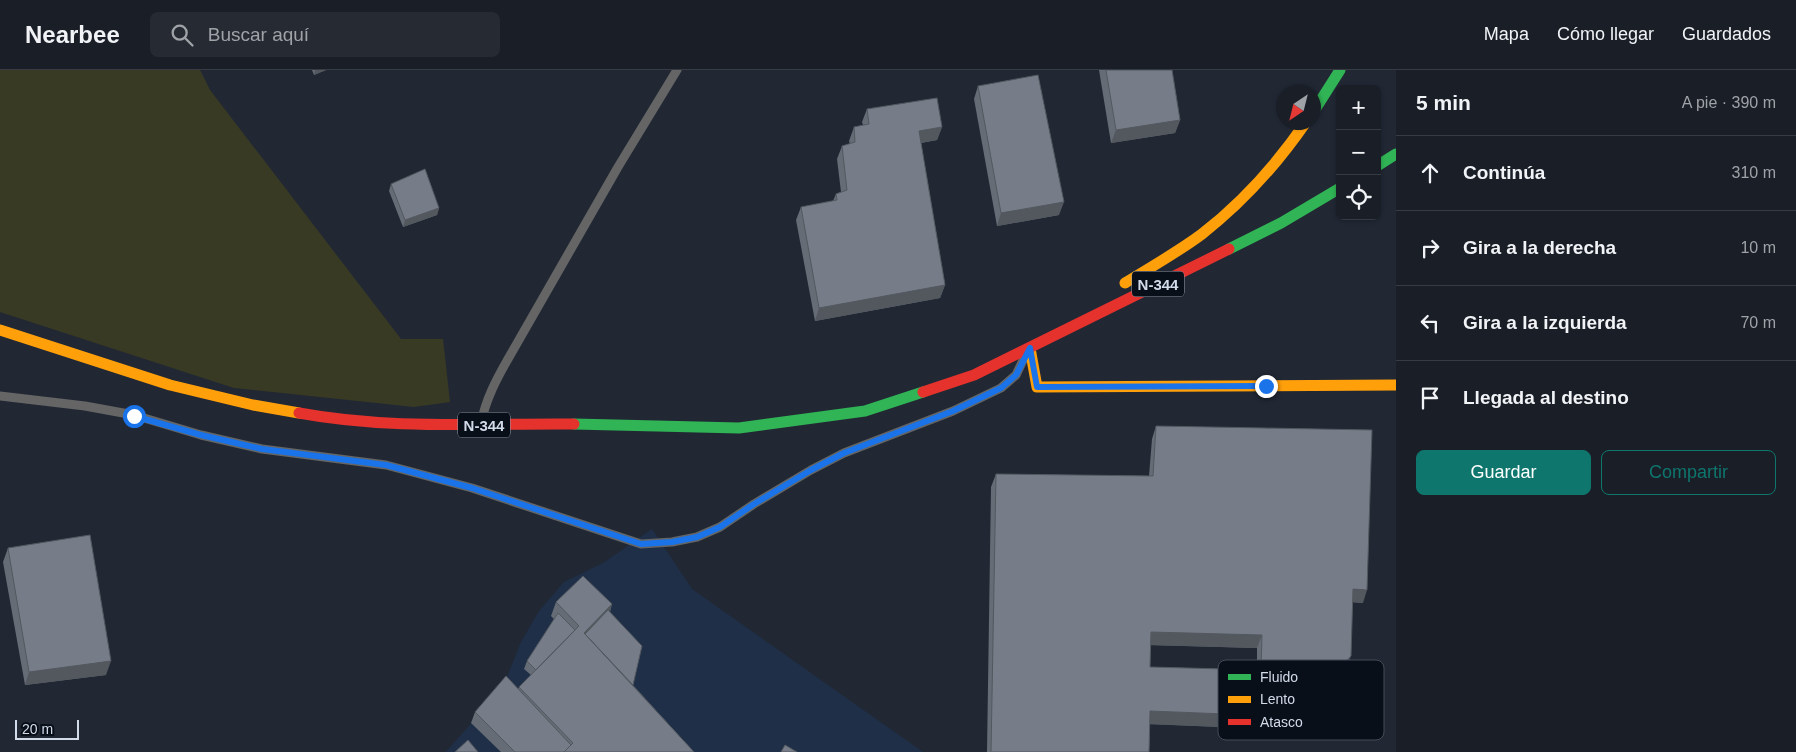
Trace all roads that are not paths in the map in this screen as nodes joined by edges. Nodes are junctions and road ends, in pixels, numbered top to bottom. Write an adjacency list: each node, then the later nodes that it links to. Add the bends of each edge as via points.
1 (677, 70): 15 (lane, via 493,386)
2 (1340, 70): 3 (main road)
3 (1321, 100)
4 (1300, 130): 8 (main road, via 1273,166 1232,209 1201,234)
5 (1396, 154): 6 (main road)
6 (1381, 163)
7 (1336, 190): 11 (main road, N-344, via 1281,223)
8 (1116, 288)
9 (1082, 309): 12 (main road)
10 (0, 330): 15 (main road, N-344, via 170,385 253,406 355,420)
11 (1030, 348): 12 (main road, N-344); 13 (main road, via 1037,387); 14 (lane, via 1016,375 1001,388 953,411 844,453 720,527 697,537 641,544 472,488 386,465 262,449 85,406)
12 (974, 375): 15 (main road, N-344, via 865,411 739,428)
13 (1396, 385)
14 (0, 396)
15 (480, 425)

